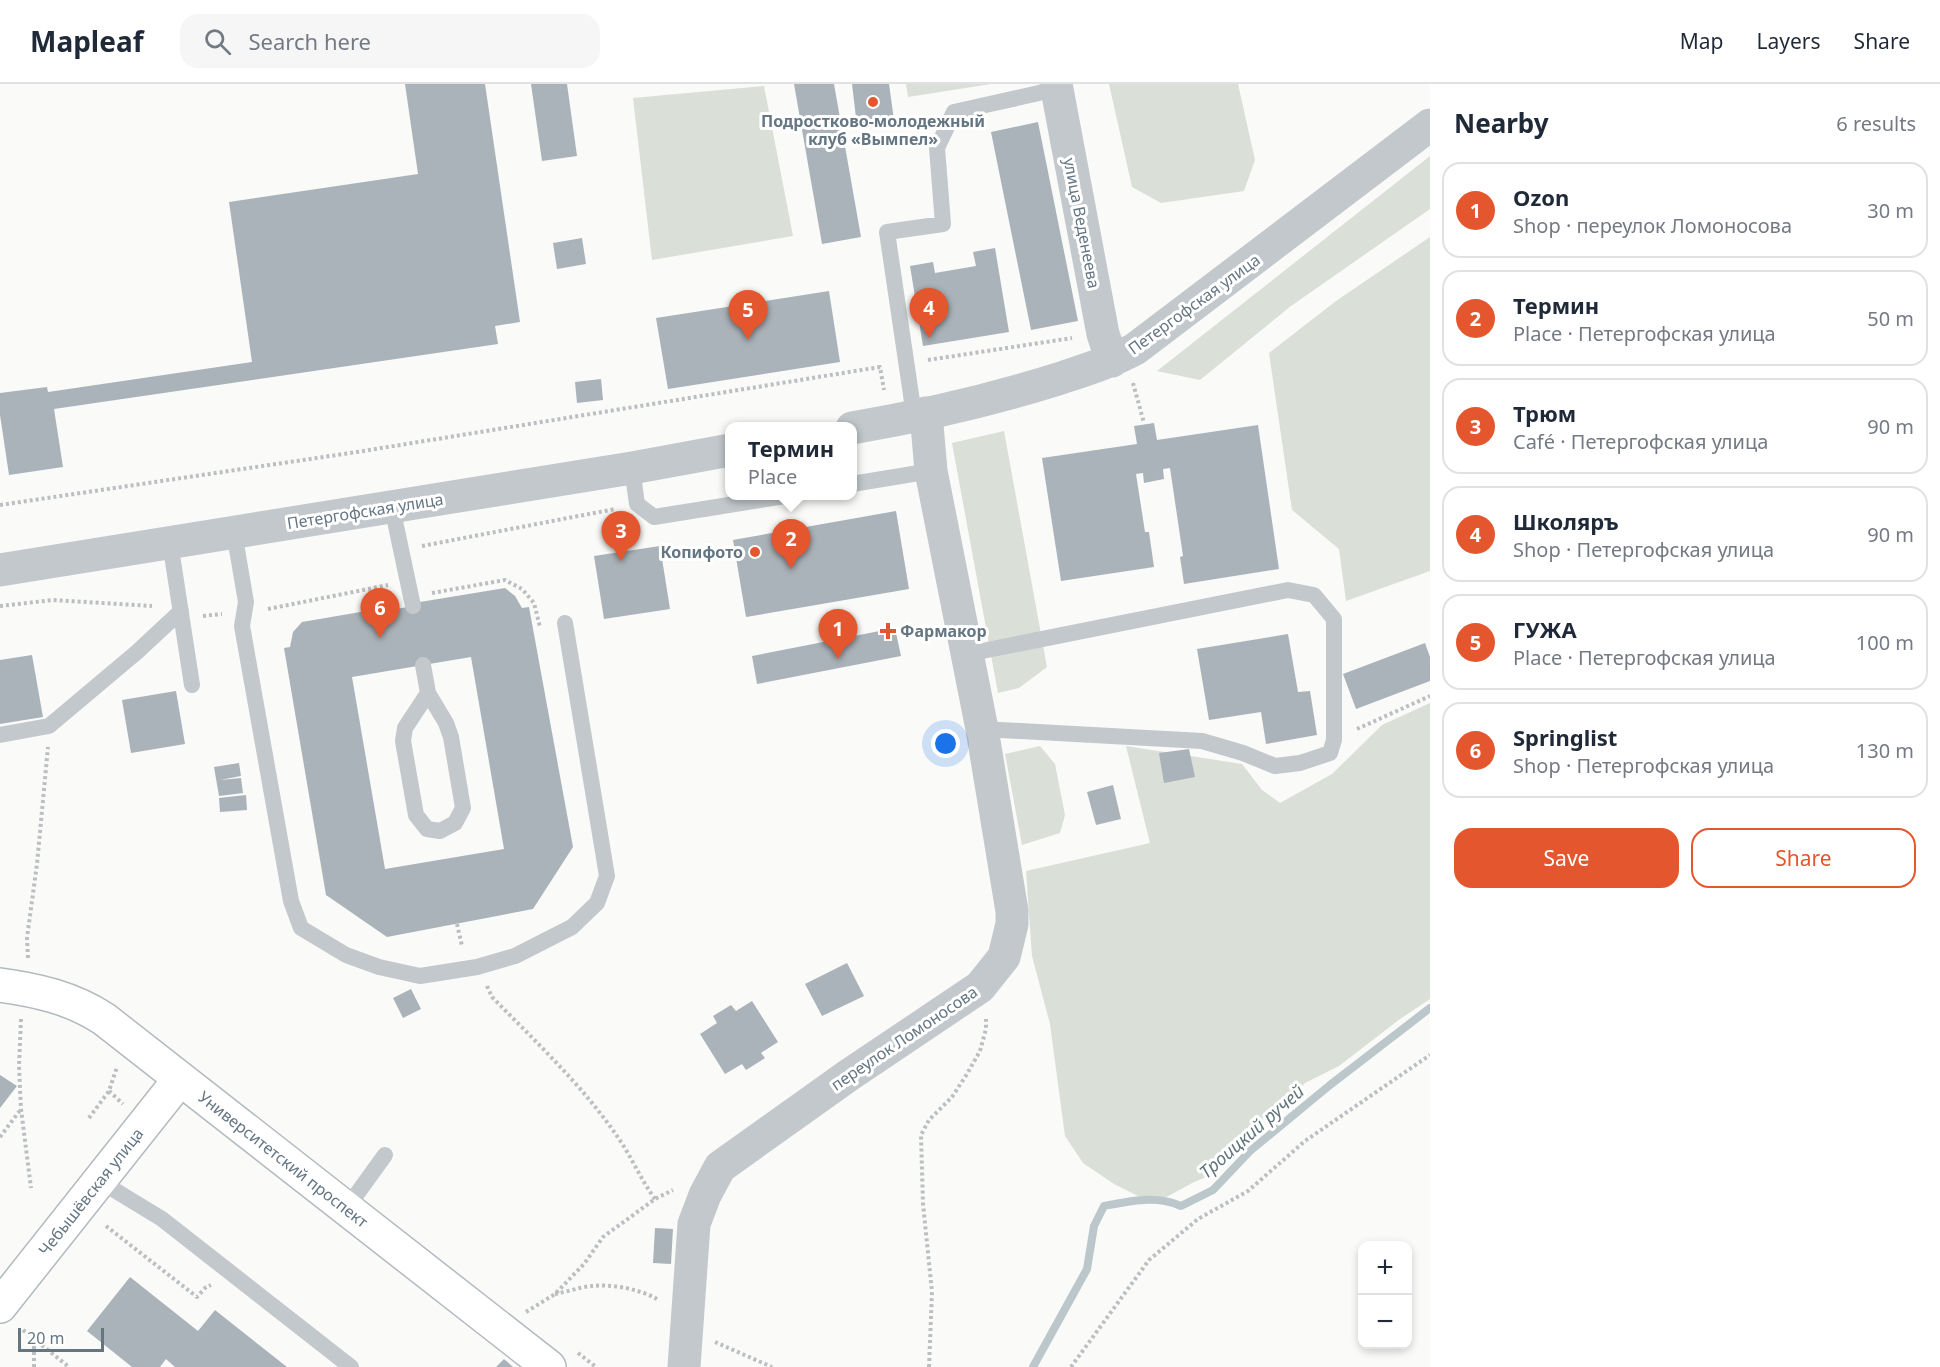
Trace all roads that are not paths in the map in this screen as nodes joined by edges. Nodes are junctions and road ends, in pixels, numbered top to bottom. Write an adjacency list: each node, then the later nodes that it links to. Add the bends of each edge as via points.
1 (1056, 86): 3 (street, улица Веденеева); 4 (lane, via 954,111 937,148 943,224 887,232)
2 (1430, 124): 3 (street, Петергофская улица, via 1182,315)
3 (1116, 359): 4 (street, Петергофская улица, via 1020,391)
4 (910, 417): 5 (street, Петергофская улица); 8 (street, переулок Ломоносова)
5 (857, 427)
6 (725, 451): 7 (street, Петергофская улица)
7 (632, 468): 10 (lane, via 637,504 654,517); 11 (street, Петергофская улица)
8 (931, 471): 9 (lane); 18 (street, переулок Ломоносова)
9 (857, 483)
10 (755, 500)
11 (392, 507): 12 (street, Петергофская улица); 15 (lane)
12 (234, 532): 13 (street, Петергофская улица); 17 (lane, via 246,602 242,626 291,901 301,928 346,955 380,968 420,976 477,968 515,956 572,927 597,903 607,876)
13 (170, 542): 14 (street, Петергофская улица); 16 (lane)
14 (0, 570)
15 (412, 601)
16 (181, 611): 20 (lane); 23 (lane, via 49,726)
17 (565, 623)
18 (967, 654): 22 (street, переулок Ломоносова); 22 (lane, via 1288,590 1314,595 1334,619 1334,740 1330,753 1300,763 1275,766 1202,741)
19 (423, 665): 21 (lane)
20 (192, 685)
21 (428, 693): 21 (lane, via 405,728 403,741 416,815 427,829 440,831 455,824 463,808 451,737)
22 (982, 729): 32 (street, переулок Ломоносова, via 1012,911 1004,957 980,987 720,1167 694,1224)
23 (0, 735)
24 (0, 985): 25 (street, Университетский проспект, via 59,997 92,1011)
25 (180, 1079): 27 (street, Чебышёвская улица); 28 (street, Университетский проспект)
26 (385, 1155): 28 (lane)
27 (98, 1180): 29 (street, Чебышёвская улица); 30 (lane, via 162,1219)
28 (346, 1209): 31 (street, Университетский проспект)
29 (0, 1306)
30 (351, 1367)
31 (549, 1367)
32 (684, 1367)

